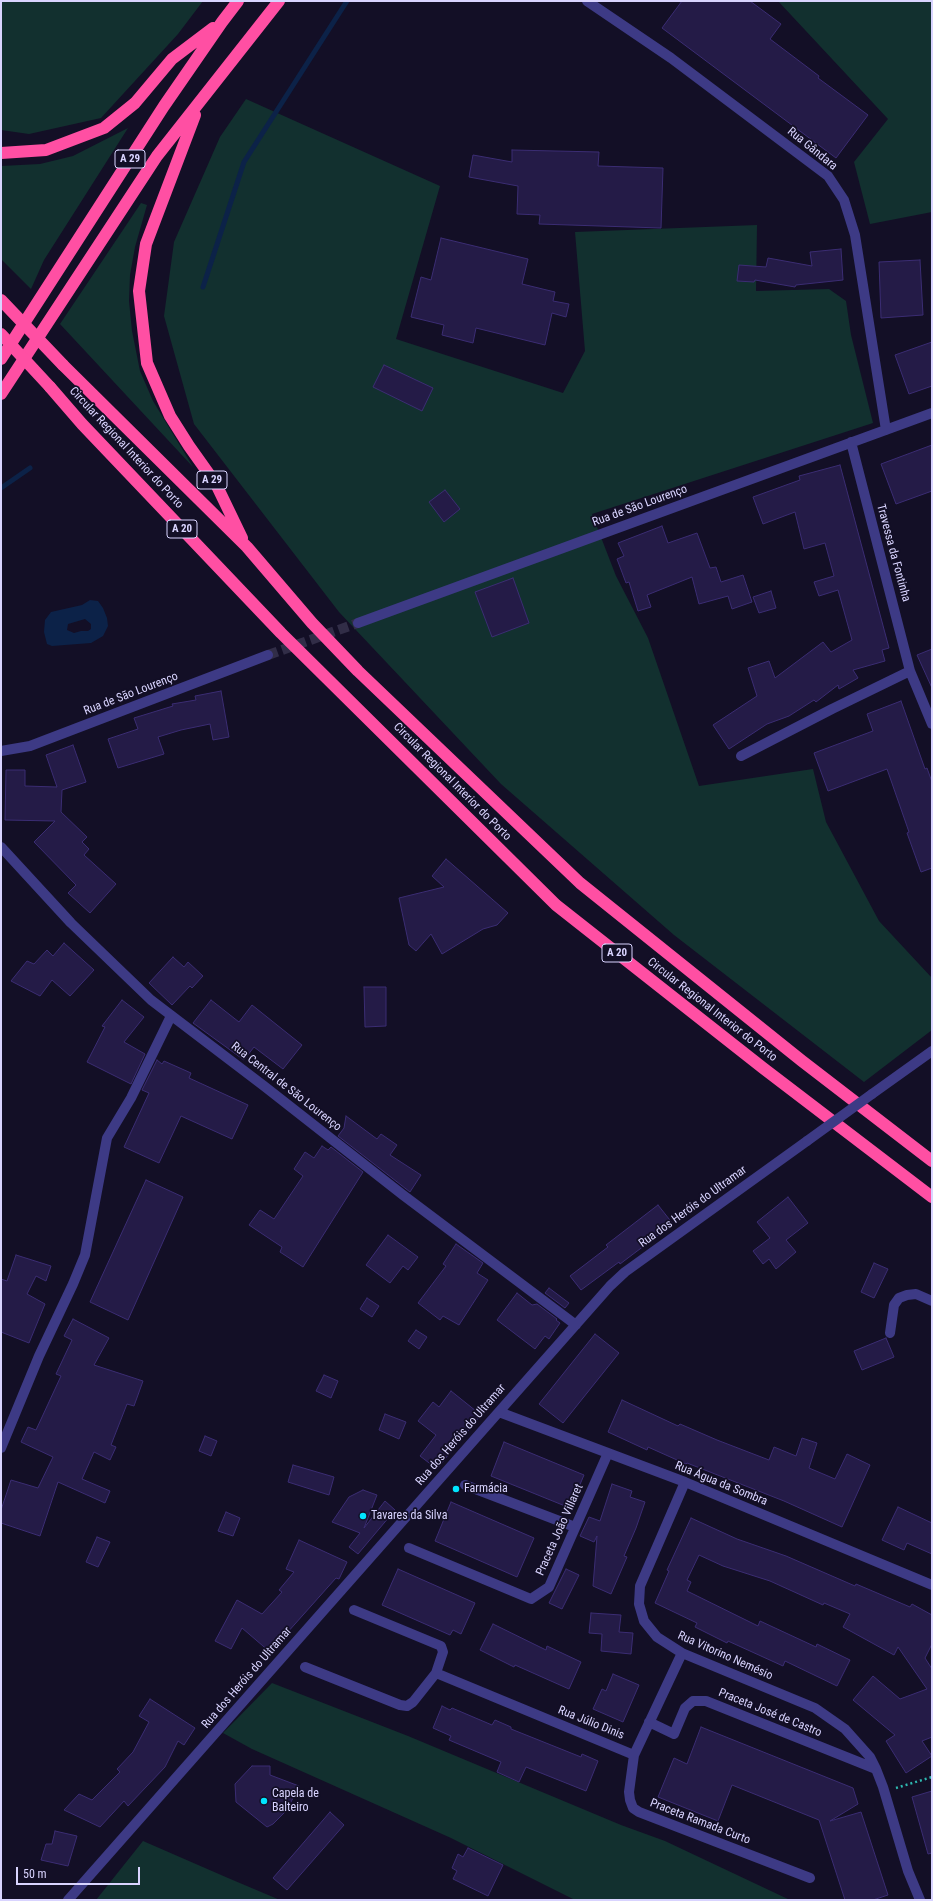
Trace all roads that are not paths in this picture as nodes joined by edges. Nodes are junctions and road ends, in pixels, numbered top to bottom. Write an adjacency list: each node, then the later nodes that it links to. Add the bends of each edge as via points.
1 (238, 1): 4 (highway, A 29)
2 (279, 1): 5 (highway, A 29)
3 (587, 1): 12 (street, Rua Gândara, via 671,58 828,176 844,200 854,235)
4 (222, 22): 6 (highway, A 29, via 172,59 135,103 104,128 46,150); 9 (highway, A 29, via 164,106)
5 (198, 106): 10 (highway, A 29, via 157,156); 14 (highway, A 29, via 146,244 139,291 141,312 147,363 170,416 216,484)
6 (1, 153)
7 (1, 300): 14 (highway, Circular Regional Interior do Porto / A 20, bridge)
8 (1, 334): 25 (highway, Circular Regional Interior do Porto / A 20, bridge, via 82,424 281,633 556,905)
9 (1, 359)
10 (1, 394)
11 (932, 413): 12 (street, Rua de São Lourenço)
12 (886, 430): 13 (street, Rua de São Lourenço)
13 (851, 442): 15 (street, Rua de São Lourenço); 17 (street, Travessa da Fontinha)
14 (247, 547): 24 (highway, Circular Regional Interior do Porto / A 20, via 312,623 358,671 580,883 802,1061)
15 (358, 623)
16 (268, 655): 19 (street, Rua de São Lourenço, via 30,746)
17 (910, 671): 18 (street, Travessa da Fontinha); 20 (street)
18 (932, 724)
19 (1, 751)
20 (741, 756)
21 (1, 847): 22 (street, Rua Central de São Lourenço, via 71,922 151,1000)
22 (171, 1016): 27 (street, Rua Central de São Lourenço, via 403,1195); 30 (street, via 131,1098 107,1138 84,1255)
23 (932, 1051): 27 (street, Rua dos Heróis do Ultramar, bridge, via 625,1272)
24 (932, 1161)
25 (932, 1197)
26 (932, 1301): 28 (street, via 916,1294 899,1298 894,1305)
27 (576, 1324): 29 (street, Rua dos Heróis do Ultramar)
28 (890, 1333)
29 (499, 1412): 31 (street, Rua Água da Sombra); 45 (street, Rua dos Heróis do Ultramar)
30 (1, 1448)
31 (608, 1453): 32 (street, Rua Água da Sombra); 34 (street, Praceta João Villaret)
32 (685, 1482): 36 (street, Rua Água da Sombra); 38 (street, Rua Vitorino Nemésio, via 640,1586 640,1604 644,1621 657,1636)
33 (465, 1485): 34 (street)
34 (576, 1527): 35 (street, Praceta João Villaret, via 549,1587 532,1599)
35 (409, 1548)
36 (932, 1585)
37 (354, 1610): 40 (street, via 438,1643 443,1652)
38 (682, 1653): 41 (street, Rua Júlio Dinis); 43 (street, Rua Vitorino Nemésio, via 815,1708 845,1728 870,1757)
39 (305, 1667): 40 (street, via 404,1706 410,1704)
40 (436, 1673): 42 (street, Rua Júlio Dinis)
41 (649, 1722): 42 (street, Rua Júlio Dinis); 43 (street, Praceta José de Castro, via 674,1734 685,1708 693,1700 706,1701)
42 (634, 1755): 44 (street, Praceta Ramada Curto, via 629,1792 630,1800 639,1812)
43 (876, 1770): 46 (street, Rua Vitorino Nemésio, via 908,1871)
44 (810, 1878)
45 (68, 1900)
46 (920, 1900)

